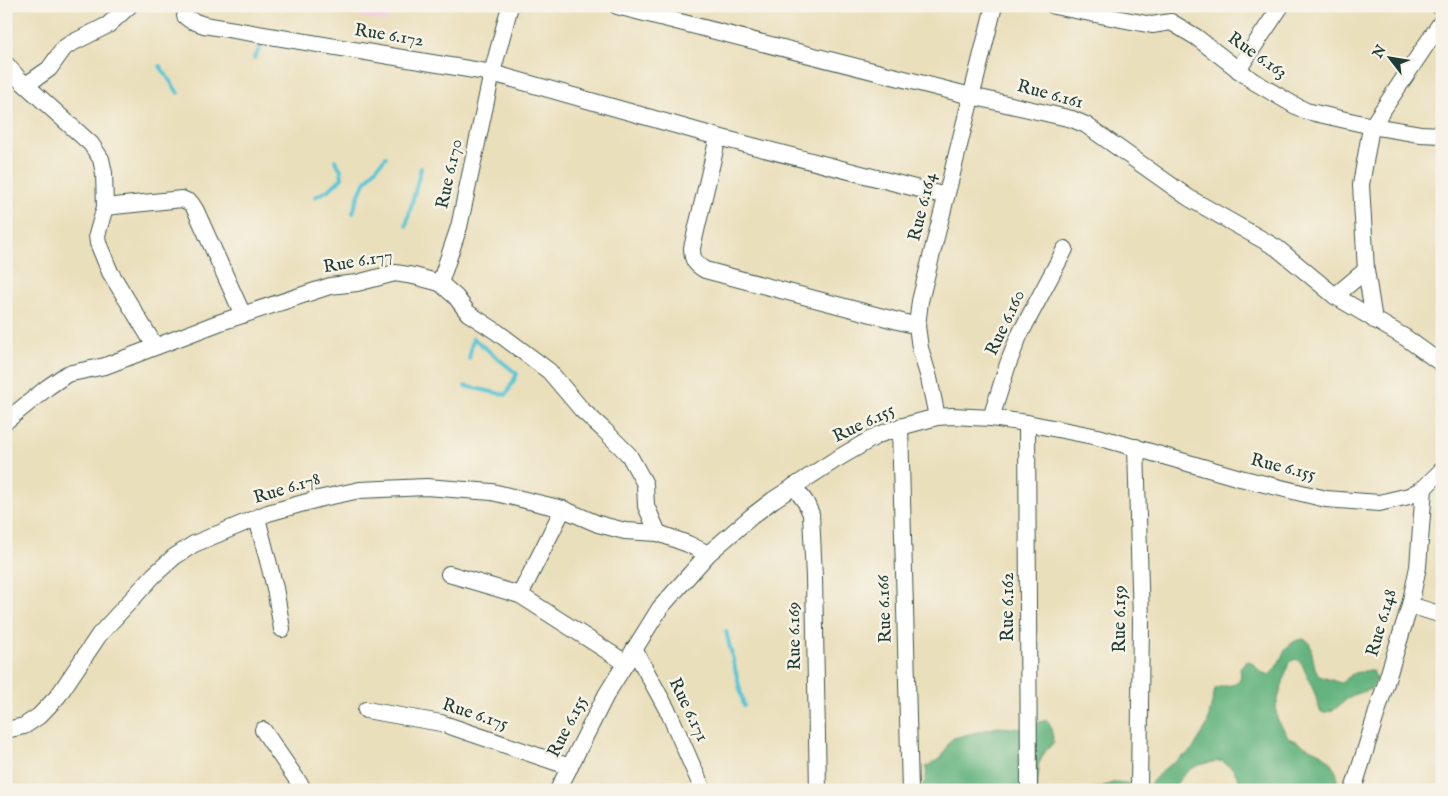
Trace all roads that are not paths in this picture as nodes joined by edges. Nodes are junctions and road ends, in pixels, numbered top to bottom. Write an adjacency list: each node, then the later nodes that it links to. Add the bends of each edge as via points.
1 (129, 6): 13 (street, via 108,25 64,48 49,69)
2 (510, 6): 12 (street)
3 (617, 6): 14 (street, Rue 6.161)
4 (994, 6): 14 (street, Rue 6.164)
5 (1054, 6): 7 (street, Rue 6.163)
6 (1281, 6): 11 (street)
7 (1123, 13): 11 (street, Rue 6.163, via 1152,25 1167,21 1175,23)
8 (185, 16): 12 (street, Rue 6.172, via 204,25)
9 (1442, 21): 15 (street)
10 (6, 64): 13 (street)
11 (1238, 70): 15 (street, Rue 6.163, via 1272,93 1306,110)
12 (492, 72): 17 (street, Rue 6.172); 22 (street, Rue 6.170, via 459,227)
13 (26, 86): 19 (street, via 91,144 101,159)
14 (971, 96): 18 (street, Rue 6.164); 23 (street, Rue 6.161, via 1086,125 1189,198 1277,248)
15 (1372, 126): 16 (street, Rue 6.163); 21 (street, via 1361,185)
16 (1442, 135)
17 (718, 137): 18 (street, Rue 6.172); 26 (street, via 692,248 692,258 697,264 705,270)
18 (946, 196): 26 (street, Rue 6.164, via 920,301)
19 (105, 207): 24 (street, via 182,199 191,203); 27 (street, via 97,235 98,243 110,272)
20 (1065, 249): 30 (street, Rue 6.160, via 1020,336)
21 (1366, 270): 23 (street); 25 (street)
22 (440, 283): 24 (street, Rue 6.177, via 395,273 358,283 330,286); 40 (street, Rue 6.177, via 468,313 549,371 628,456 645,484 646,506)
23 (1335, 296): 25 (street, Rue 6.161)
24 (243, 315): 27 (street, Rue 6.177)
25 (1374, 320): 28 (street, Rue 6.161)
26 (917, 326): 29 (street, Rue 6.164)
27 (156, 346): 31 (street, Rue 6.177, via 105,366 67,374)
28 (1442, 364)
29 (937, 417): 30 (street, Rue 6.155); 33 (street, Rue 6.155)
30 (992, 418): 32 (street, Rue 6.155)
31 (6, 421)
32 (1027, 423): 34 (street, Rue 6.155); 57 (street, Rue 6.162)
33 (900, 427): 36 (street, Rue 6.155, via 878,435); 56 (street, Rue 6.166)
34 (1136, 447): 37 (street, Rue 6.155, via 1326,500 1379,503 1408,496); 58 (street, Rue 6.159, via 1141,621)
35 (1442, 470): 37 (street)
36 (794, 486): 41 (street, Rue 6.155, via 752,516); 55 (street, Rue 6.169, via 810,514)
37 (1424, 488): 44 (street, Rue 6.148, via 1418,567)
38 (563, 509): 39 (street, Rue 6.178, via 492,492 426,487 360,490); 40 (street, Rue 6.178, via 625,531); 43 (street)
39 (257, 518): 46 (street); 49 (street, Rue 6.178, via 194,544 174,557 99,635 58,696 39,716 24,726)
40 (658, 533): 41 (street)
41 (708, 554): 47 (street, Rue 6.155, via 660,608)
42 (449, 574): 43 (street)
43 (520, 595): 47 (street)
44 (1410, 605): 45 (street); 59 (street, Rue 6.148)
45 (1442, 615)
46 (282, 629)
47 (630, 656): 51 (street, Rue 6.155); 54 (street, Rue 6.171, via 670,715)
48 (366, 710): 51 (street, Rue 6.175, via 448,724)
49 (6, 730)
50 (264, 730): 52 (street)
51 (570, 767): 53 (street, Rue 6.155)
52 (304, 790)
53 (558, 790)
54 (703, 790)
55 (818, 790)
56 (910, 790)
57 (1029, 790)
58 (1139, 790)
59 (1353, 790)

